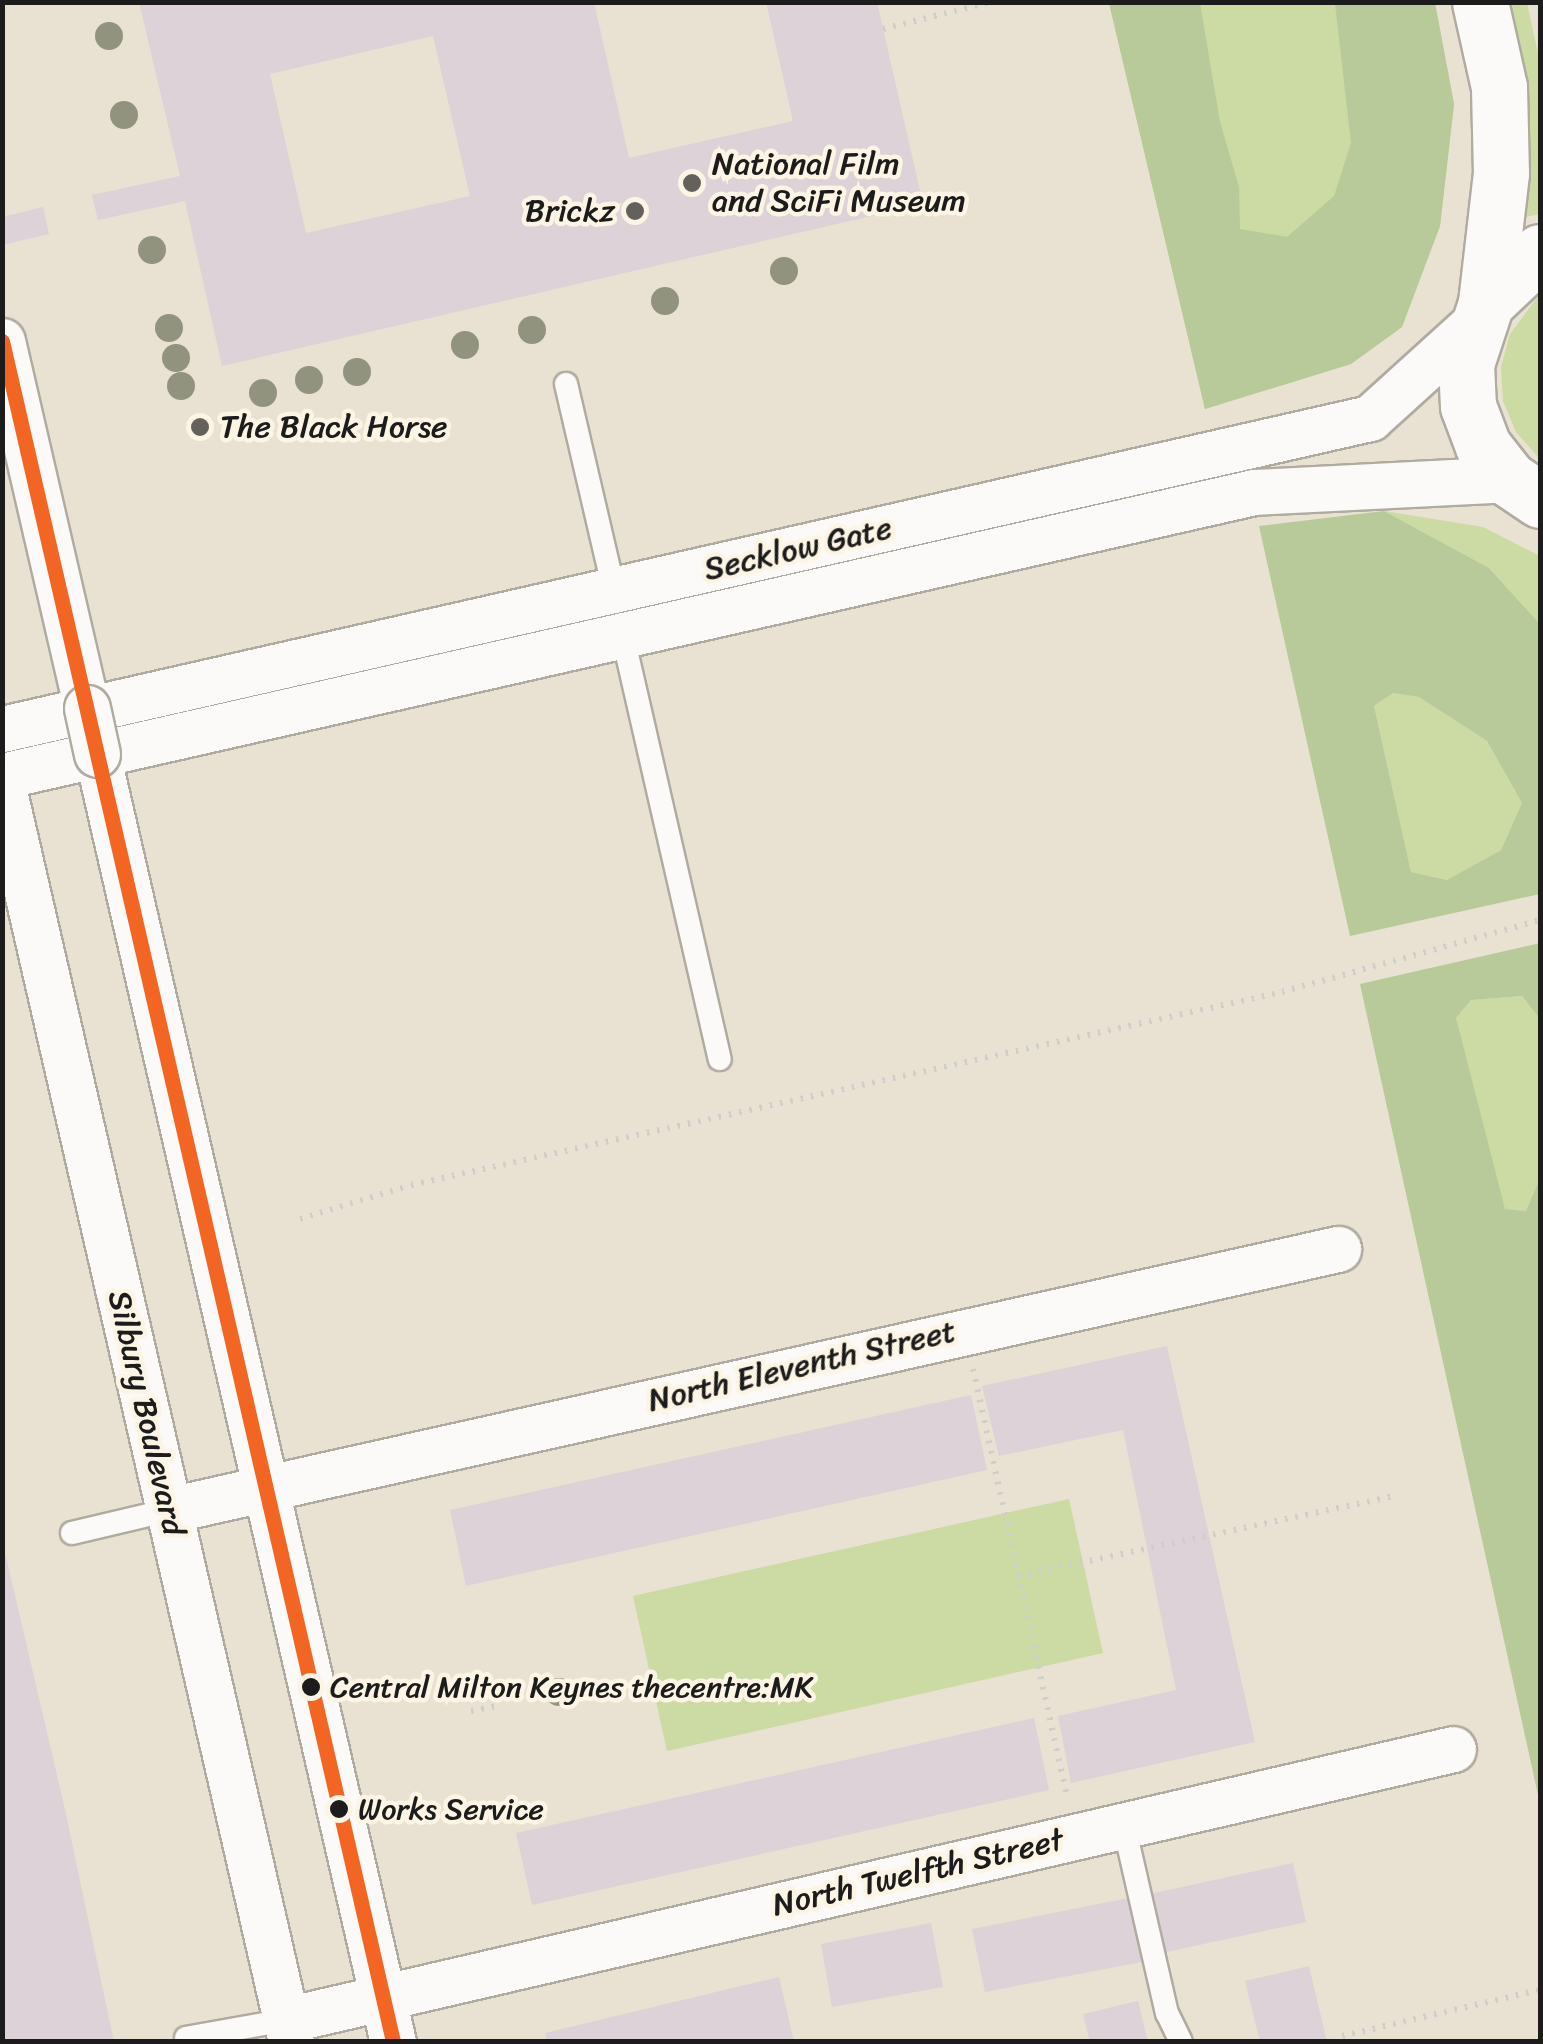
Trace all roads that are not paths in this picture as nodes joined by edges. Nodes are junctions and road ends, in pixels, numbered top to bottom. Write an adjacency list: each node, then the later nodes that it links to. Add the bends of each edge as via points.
1 (1480, 2): 3 (main road, via 1499,87 1501,174)
2 (1540, 252): 3 (main road)
3 (1481, 313): 6 (main road, via 1466,364 1468,406 1483,446); 7 (street, Secklow Gate, via 1370,418)
4 (2, 341): 9 (street)
5 (566, 384): 7 (lane)
6 (1530, 496): 8 (street, Secklow Gate, via 1254,492)
7 (614, 591): 9 (street, Secklow Gate)
8 (623, 637): 11 (street, Secklow Gate); 13 (lane)
9 (87, 708): 10 (street, Secklow Gate); 11 (street, bridge)
10 (2, 729)
11 (98, 754): 12 (street, Secklow Gate); 15 (street)
12 (2, 780): 16 (street, Silbury Boulevard)
13 (720, 1060)
14 (1338, 1248): 15 (street, North Eleventh Street)
15 (267, 1488): 16 (street, North Eleventh Street); 20 (street)
16 (168, 1510): 17 (lane); 21 (street, Silbury Boulevard)
17 (72, 1533)
18 (1452, 1749): 19 (street, North Twelfth Street)
19 (1124, 1826): 20 (street, North Twelfth Street); 24 (lane, via 1167,2013)
20 (383, 1998): 21 (street, North Twelfth Street); 23 (street)
21 (288, 2031): 22 (lane)
22 (186, 2038)
23 (393, 2042)
24 (1180, 2042)

